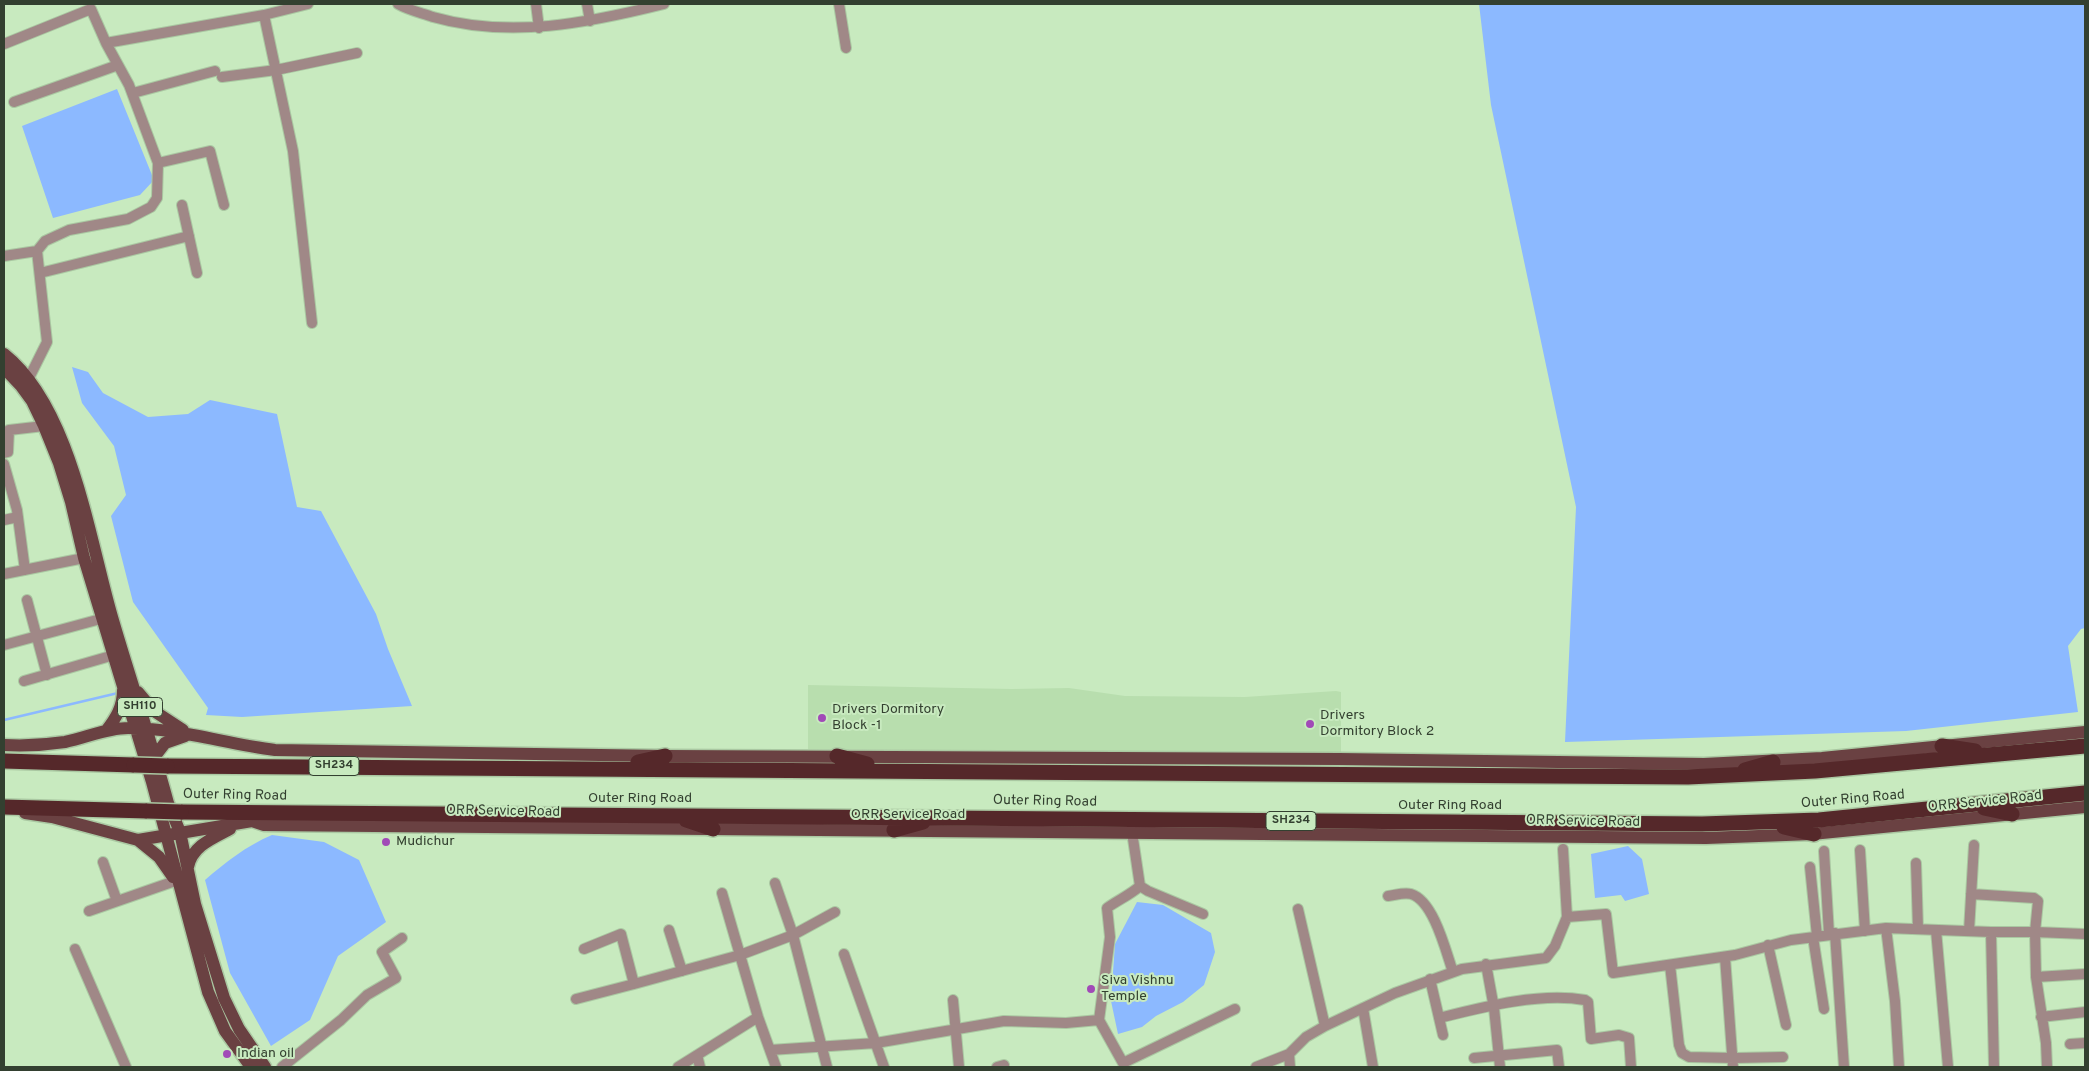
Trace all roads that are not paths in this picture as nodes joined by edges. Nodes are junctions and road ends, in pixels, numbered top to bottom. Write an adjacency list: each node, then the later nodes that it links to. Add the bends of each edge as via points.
1 (308, 4): 9 (street)
2 (398, 4): 11 (street, via 451,22)
3 (536, 4): 11 (street)
4 (587, 4): 10 (street)
5 (664, 4): 8 (street)
6 (839, 4): 14 (street)
7 (91, 6): 12 (street); 13 (street)
8 (629, 8): 10 (street)
9 (264, 14): 13 (street); 17 (street)
10 (590, 21): 11 (street)
11 (539, 28)
12 (4, 44)
13 (106, 44): 16 (street)
14 (846, 48)
15 (357, 53): 17 (street)
16 (118, 65): 18 (street); 19 (street)
17 (276, 70): 18 (street, via 219,74); 28 (street, via 293,151)
18 (133, 94): 20 (street)
19 (14, 102)
20 (158, 163): 22 (street, via 210,151); 24 (street, via 157,198 151,207 128,219 69,230 45,241)
21 (182, 205): 23 (street)
22 (224, 205)
23 (189, 236): 26 (street); 27 (street)
24 (37, 251): 25 (street); 27 (street)
25 (4, 256)
26 (197, 272)
27 (40, 273): 31 (street, via 47,342)
28 (312, 323)
29 (4, 354): 31 (main road, SH110)
30 (4, 371): 31 (main road, SH110)
31 (25, 382): 32 (main road, SH110); 41 (main road, SH110, via 40,396 68,460 96,555)
32 (44, 426): 33 (street, via 9,430 8,452); 37 (main road, SH110, via 71,502)
33 (4, 453)
34 (4, 464): 35 (street)
35 (18, 517): 36 (street); 38 (street)
36 (4, 520)
37 (84, 558): 38 (street); 41 (main road, SH110)
38 (25, 570): 39 (street)
39 (4, 574)
40 (27, 600): 42 (street)
41 (107, 617): 42 (street); 44 (main road, SH110); 47 (main road, SH110)
42 (35, 636): 43 (street); 45 (street)
43 (4, 645)
44 (114, 655): 45 (street); 47 (main road, SH110)
45 (47, 674): 46 (street)
46 (24, 681)
47 (127, 681): 48 (main road, SH110); 49 (main road, via 118,715); 51 (main road, via 154,711)
48 (142, 729): 49 (main road); 51 (main road); 56 (main road, SH110); 78 (main road, SH110)
49 (106, 730): 52 (main road, via 52,744)
50 (2085, 732): 53 (main road)
51 (192, 734): 56 (main road, via 172,739); 57 (main road, via 275,750)
52 (4, 745)
53 (1942, 746): 55 (highway); 60 (main road)
54 (2085, 746): 55 (highway, SH234)
55 (1997, 755): 63 (highway, SH234, via 1815,772)
56 (155, 756): 76 (main road, SH110)
57 (665, 756): 58 (main road); 61 (highway)
58 (837, 756): 60 (main road); 62 (highway)
59 (4, 761): 61 (highway, SH234, bridge, via 167,766)
60 (1773, 762): 63 (highway)
61 (614, 768): 62 (highway, SH234)
62 (890, 770): 63 (highway, SH234)
63 (1724, 776)
64 (2085, 793): 65 (highway, Outer Ring Road / SH234)
65 (1968, 805): 69 (highway); 72 (highway, Outer Ring Road / SH234, via 1818,820)
66 (4, 807): 70 (highway, Outer Ring Road / SH234, bridge, via 181,812)
67 (2085, 807): 69 (main road, ORR Service Road)
68 (4, 813): 80 (main road, ORR Service Road, via 52,817)
69 (2012, 814): 79 (main road, ORR Service Road)
70 (670, 815): 71 (highway, Outer Ring Road / SH234); 74 (highway)
71 (938, 817): 72 (highway, Outer Ring Road / SH234, via 1665,824); 75 (highway)
72 (1763, 822): 79 (highway)
73 (239, 824): 74 (main road, ORR Service Road, via 252,821 264,825); 76 (main road, ORR Service Road); 88 (main road, via 201,845 191,856)
74 (713, 829): 75 (main road, ORR Service Road)
75 (894, 830): 77 (main road, ORR Service Road)
76 (180, 832): 78 (main road, ORR Service Road); 88 (main road, SH110)
77 (1132, 832): 79 (main road, ORR Service Road, via 1706,838); 91 (street)
78 (165, 834): 80 (main road, ORR Service Road); 96 (main road, SH110)
79 (1814, 834)
80 (138, 840): 89 (main road, via 159,857)
81 (1974, 845): 93 (street)
82 (1563, 849): 101 (street)
83 (1860, 850): 106 (street)
84 (1824, 851): 110 (street)
85 (103, 862): 95 (street)
86 (1916, 863): 103 (street)
87 (1810, 867): 113 (street)
88 (188, 870): 158 (main road, SH110, via 224,998 239,1029)
89 (175, 881): 95 (street); 96 (main road)
90 (775, 883): 112 (street)
91 (1140, 886): 100 (street); 139 (street, via 1107,908 1110,937)
92 (722, 893): 119 (street)
93 (1971, 894): 107 (street); 109 (street, via 2034,898 2038,901)
94 (1388, 896): 124 (street, via 1411,894 1424,903 1438,929)
95 (117, 901): 98 (street)
96 (183, 903): 157 (main road, SH110, via 216,1014)
97 (1298, 909): 141 (street)
98 (89, 911)
99 (835, 912): 112 (street)
100 (1203, 914)
101 (1567, 917): 121 (street, via 1555,946 1546,958); 122 (street, via 1606,914 1613,973)
102 (1886, 928): 103 (street); 106 (street); 173 (street)
103 (1918, 929): 105 (street)
104 (669, 930): 123 (street)
105 (1936, 930): 107 (street); 174 (street)
106 (1865, 931): 110 (street)
107 (1969, 931): 108 (street)
108 (1990, 932): 109 (street); 175 (street)
109 (2035, 932): 111 (street); 126 (street)
110 (1832, 934): 113 (street); 172 (street)
111 (2085, 934)
112 (794, 935): 119 (street); 147 (street)
113 (1815, 936): 115 (street); 134 (street)
114 (402, 938): 159 (street, via 382,952 396,978 367,995)
115 (1768, 945): 120 (street); 140 (street)
116 (75, 949): 156 (street)
117 (584, 949): 128 (street, via 621,934)
118 (844, 954): 144 (street)
119 (740, 955): 123 (street); 136 (street)
120 (1725, 957): 122 (street); 154 (street)
121 (1486, 964): 124 (street); 131 (street)
122 (1670, 965): 154 (street, via 1682,1053)
123 (682, 971): 128 (street)
124 (1453, 972): 127 (street)
125 (2085, 974): 126 (street)
126 (2036, 977): 137 (street)
127 (1430, 980): 132 (street); 138 (street)
128 (634, 984): 129 (street)
129 (576, 999)
130 (953, 1000): 142 (street)
131 (1493, 1004): 138 (street); 151 (street); 171 (street, via 1548,999 1586,1000 1591,1039 1619,1035 1629,1038)
132 (1363, 1008): 141 (street); 168 (street)
133 (1235, 1009): 155 (street)
134 (1824, 1009)
135 (2085, 1012): 137 (street)
136 (758, 1016): 148 (street); 150 (street)
137 (2041, 1017): 176 (street)
138 (1439, 1018): 143 (street)
139 (1099, 1020): 142 (street, via 1066,1023 1004,1021); 155 (street)
140 (1786, 1025)
141 (1326, 1026): 149 (street)
142 (956, 1030): 144 (street); 165 (street)
143 (1443, 1035)
144 (876, 1043): 147 (street); 164 (street)
145 (2085, 1043): 146 (street)
146 (2070, 1044)
147 (822, 1047): 148 (street); 163 (street)
148 (770, 1050): 162 (street)
149 (1289, 1054): 166 (street); 167 (street)
150 (697, 1055): 160 (street); 161 (street)
151 (1499, 1056): 153 (street); 169 (street); 170 (street, via 1557,1050)
152 (1784, 1057): 154 (street)
153 (1474, 1058)
154 (1734, 1063)
155 (1123, 1065)
156 (126, 1067)
157 (251, 1067)
158 (265, 1067)
159 (282, 1067)
160 (678, 1067)
161 (700, 1067)
162 (776, 1067)
163 (827, 1067)
164 (884, 1067)
165 (959, 1067)
166 (1256, 1067)
167 (1290, 1067)
168 (1373, 1067)
169 (1500, 1067)
170 (1560, 1067)
171 (1631, 1067)
172 (1844, 1067)
173 (1899, 1067)
174 (1948, 1067)
175 (1994, 1067)
176 (2047, 1067)

